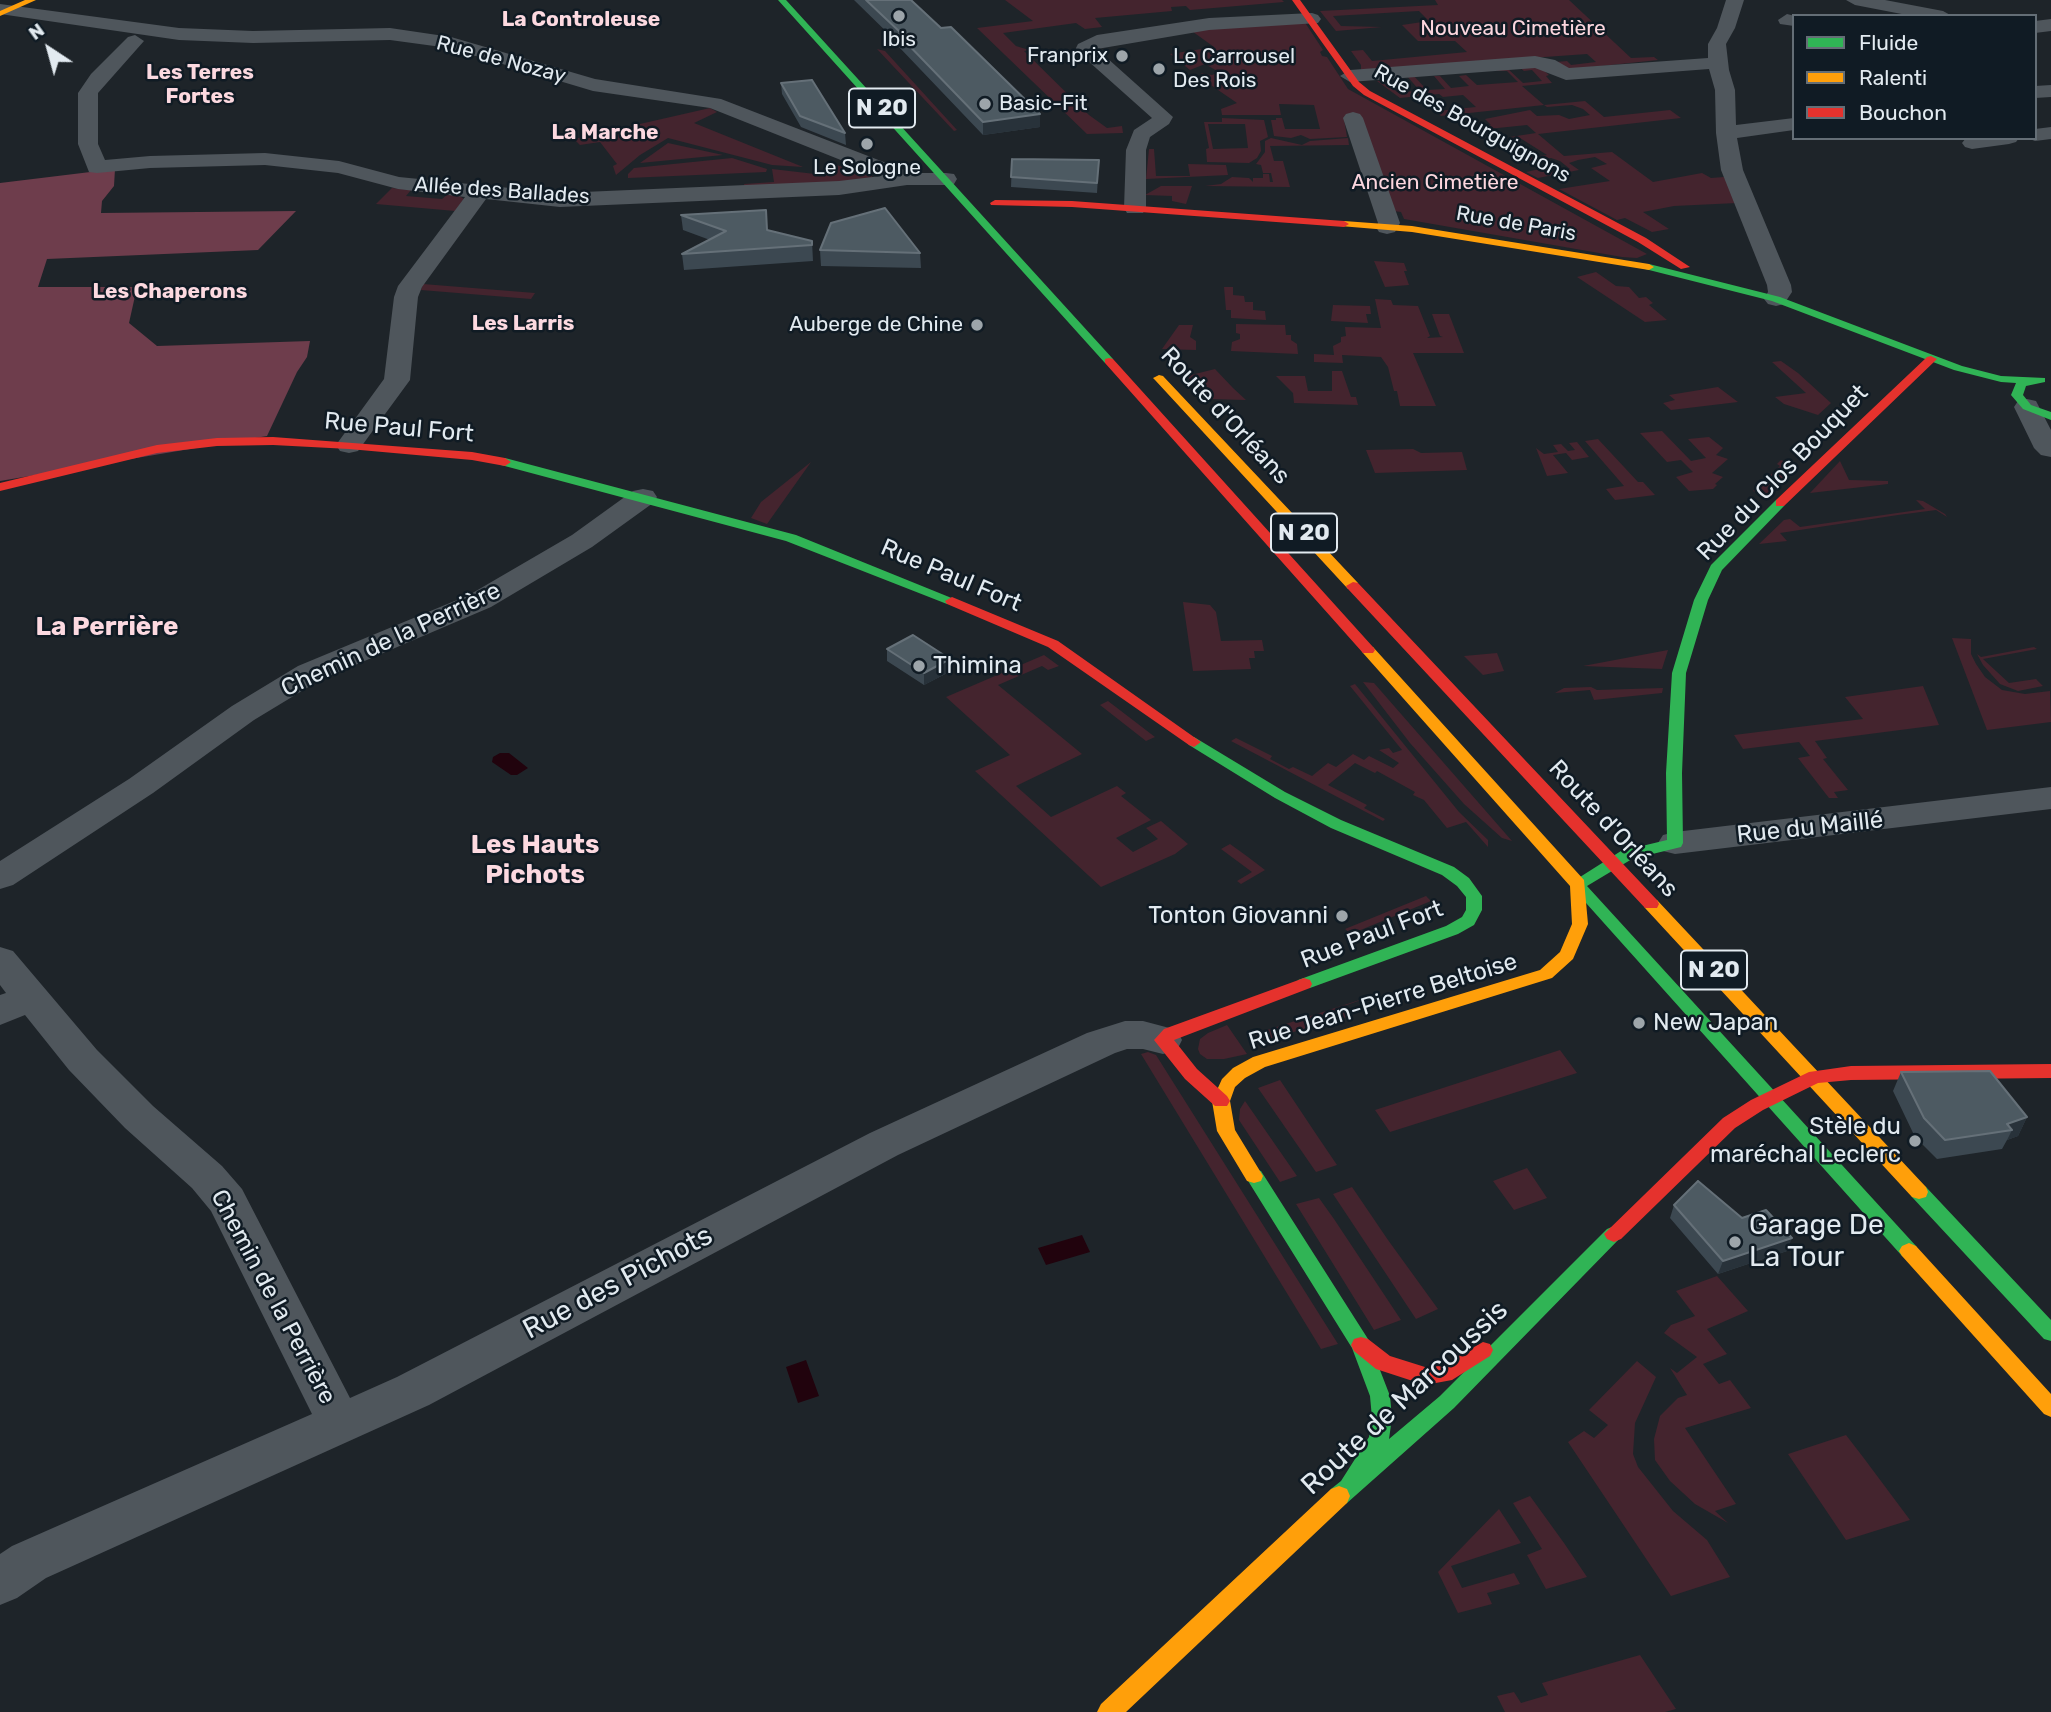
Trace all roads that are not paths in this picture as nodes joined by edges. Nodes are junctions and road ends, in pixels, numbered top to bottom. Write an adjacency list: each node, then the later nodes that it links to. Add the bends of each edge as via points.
1 (32, 0): 8 (main road)
2 (782, 0): 20 (main road, Route d'Orléans / N 20)
3 (803, 0): 12 (main road, N 20)
4 (1296, 0): 10 (main road, Rue des Bourguignons)
5 (1735, 0): 13 (street, via 1717,44)
6 (1855, 0): 7 (street)
7 (1883, 7): 9 (street)
8 (6, 8): 21 (street, Rue de Nozay, via 210,36 390,34 451,43 593,85 714,103)
9 (1930, 14)
10 (1312, 19): 14 (main road, Rue des Bourguignons); 23 (street, via 1209,24 1097,41 1085,48 1163,117 1141,134)
11 (135, 41): 22 (street, Allée des Ballades, via 88,93 88,144 97,167 265,159 339,167 398,183)
12 (855, 57)
13 (1718, 63): 14 (street, via 1566,74 1535,62); 17 (street, via 1725,90)
14 (1350, 76): 26 (main road, Rue des Bourguignons, via 1367,93)
15 (1353, 118): 25 (street)
16 (1792, 124): 17 (street)
17 (1726, 133): 29 (street, via 1732,170 1779,285)
18 (1994, 140): 19 (street)
19 (1972, 143)
20 (946, 178): 21 (street, Rue de Nozay); 42 (main road, Route d'Orléans / N 20)
21 (909, 179): 22 (street, Allée des Ballades, via 839,188 575,200)
22 (480, 193): 34 (street, via 410,286 397,380)
23 (1135, 197): 24 (main road, Rue de Paris, via 1040,202 990,198); 25 (main road, Rue de Paris)
24 (1013, 223)
25 (1388, 226): 27 (main road, Rue de Paris)
26 (1660, 250): 27 (main road); 28 (main road, Rue des Bourguignons)
27 (1649, 267): 28 (main road, Rue de Paris)
28 (1709, 280): 29 (main road, Rue de Paris)
29 (1776, 299): 30 (main road, Rue de Paris)
30 (1931, 359): 33 (main road, Rue de Paris); 33 (main road, Rue de Paris, via 2001,379); 39 (main road, Rue du Clos Bouquet, via 1716,568 1701,600 1679,673)
31 (1145, 363): 40 (main road, Route d'Orléans / N 20)
32 (2051, 380): 33 (main road)
33 (2033, 402): 35 (street, via 2043,442)
34 (349, 445): 36 (main road, Rue Paul Fort, via 231,442 157,449); 37 (main road, Rue Paul Fort, via 472,456)
35 (2051, 449)
36 (0, 487)
37 (643, 497): 41 (street, Chemin de la Perrière, via 582,541 499,590 285,687); 45 (main road, Rue Paul Fort, via 791,538 858,562 1052,644 1280,795 1448,871 1474,897 1468,921 1452,930 1181,1028)
38 (2051, 798): 39 (street, Rue du Maillé)
39 (1675, 843): 40 (main road, Rue du Maillé, via 1647,848)
40 (1614, 862): 42 (main road, Rue du Maillé); 47 (main road, Route d'Orléans / N 20)
41 (0, 877)
42 (1578, 884): 48 (main road, Route d'Orléans / N 20); 49 (main road, Rue Jean-Pierre Beltoise, via 1580,924 1567,955 1546,974 1259,1062 1228,1084)
43 (0, 960): 44 (street, Chemin de la Perrière)
44 (16, 1004): 54 (street, Chemin de la Perrière, via 83,1060 227,1201)
45 (1163, 1040): 49 (main road); 54 (street, Rue des Pichots, via 1125,1035 1101,1043 903,1135 413,1391)
46 (2051, 1072): 47 (main road)
47 (1815, 1077): 48 (main road); 51 (main road, Route d'Orléans / N 20)
48 (1770, 1098): 50 (main road, Route de Marcoussis, via 1730,1123); 53 (main road, Route d'Orléans / N 20)
49 (1221, 1101): 52 (main road, via 1226,1130)
50 (1532, 1314): 52 (main road, via 1445,1374 1405,1372 1383,1363); 55 (main road, Route de Marcoussis, via 1447,1402)
51 (2051, 1333)
52 (1361, 1345): 55 (main road, via 1380,1396 1382,1418 1379,1439)
53 (2051, 1408)
54 (340, 1424): 56 (street, Rue des Pichots, via 29,1562)
55 (1350, 1485): 57 (main road, Route de Marcoussis)
56 (0, 1582)
57 (1109, 1712)

